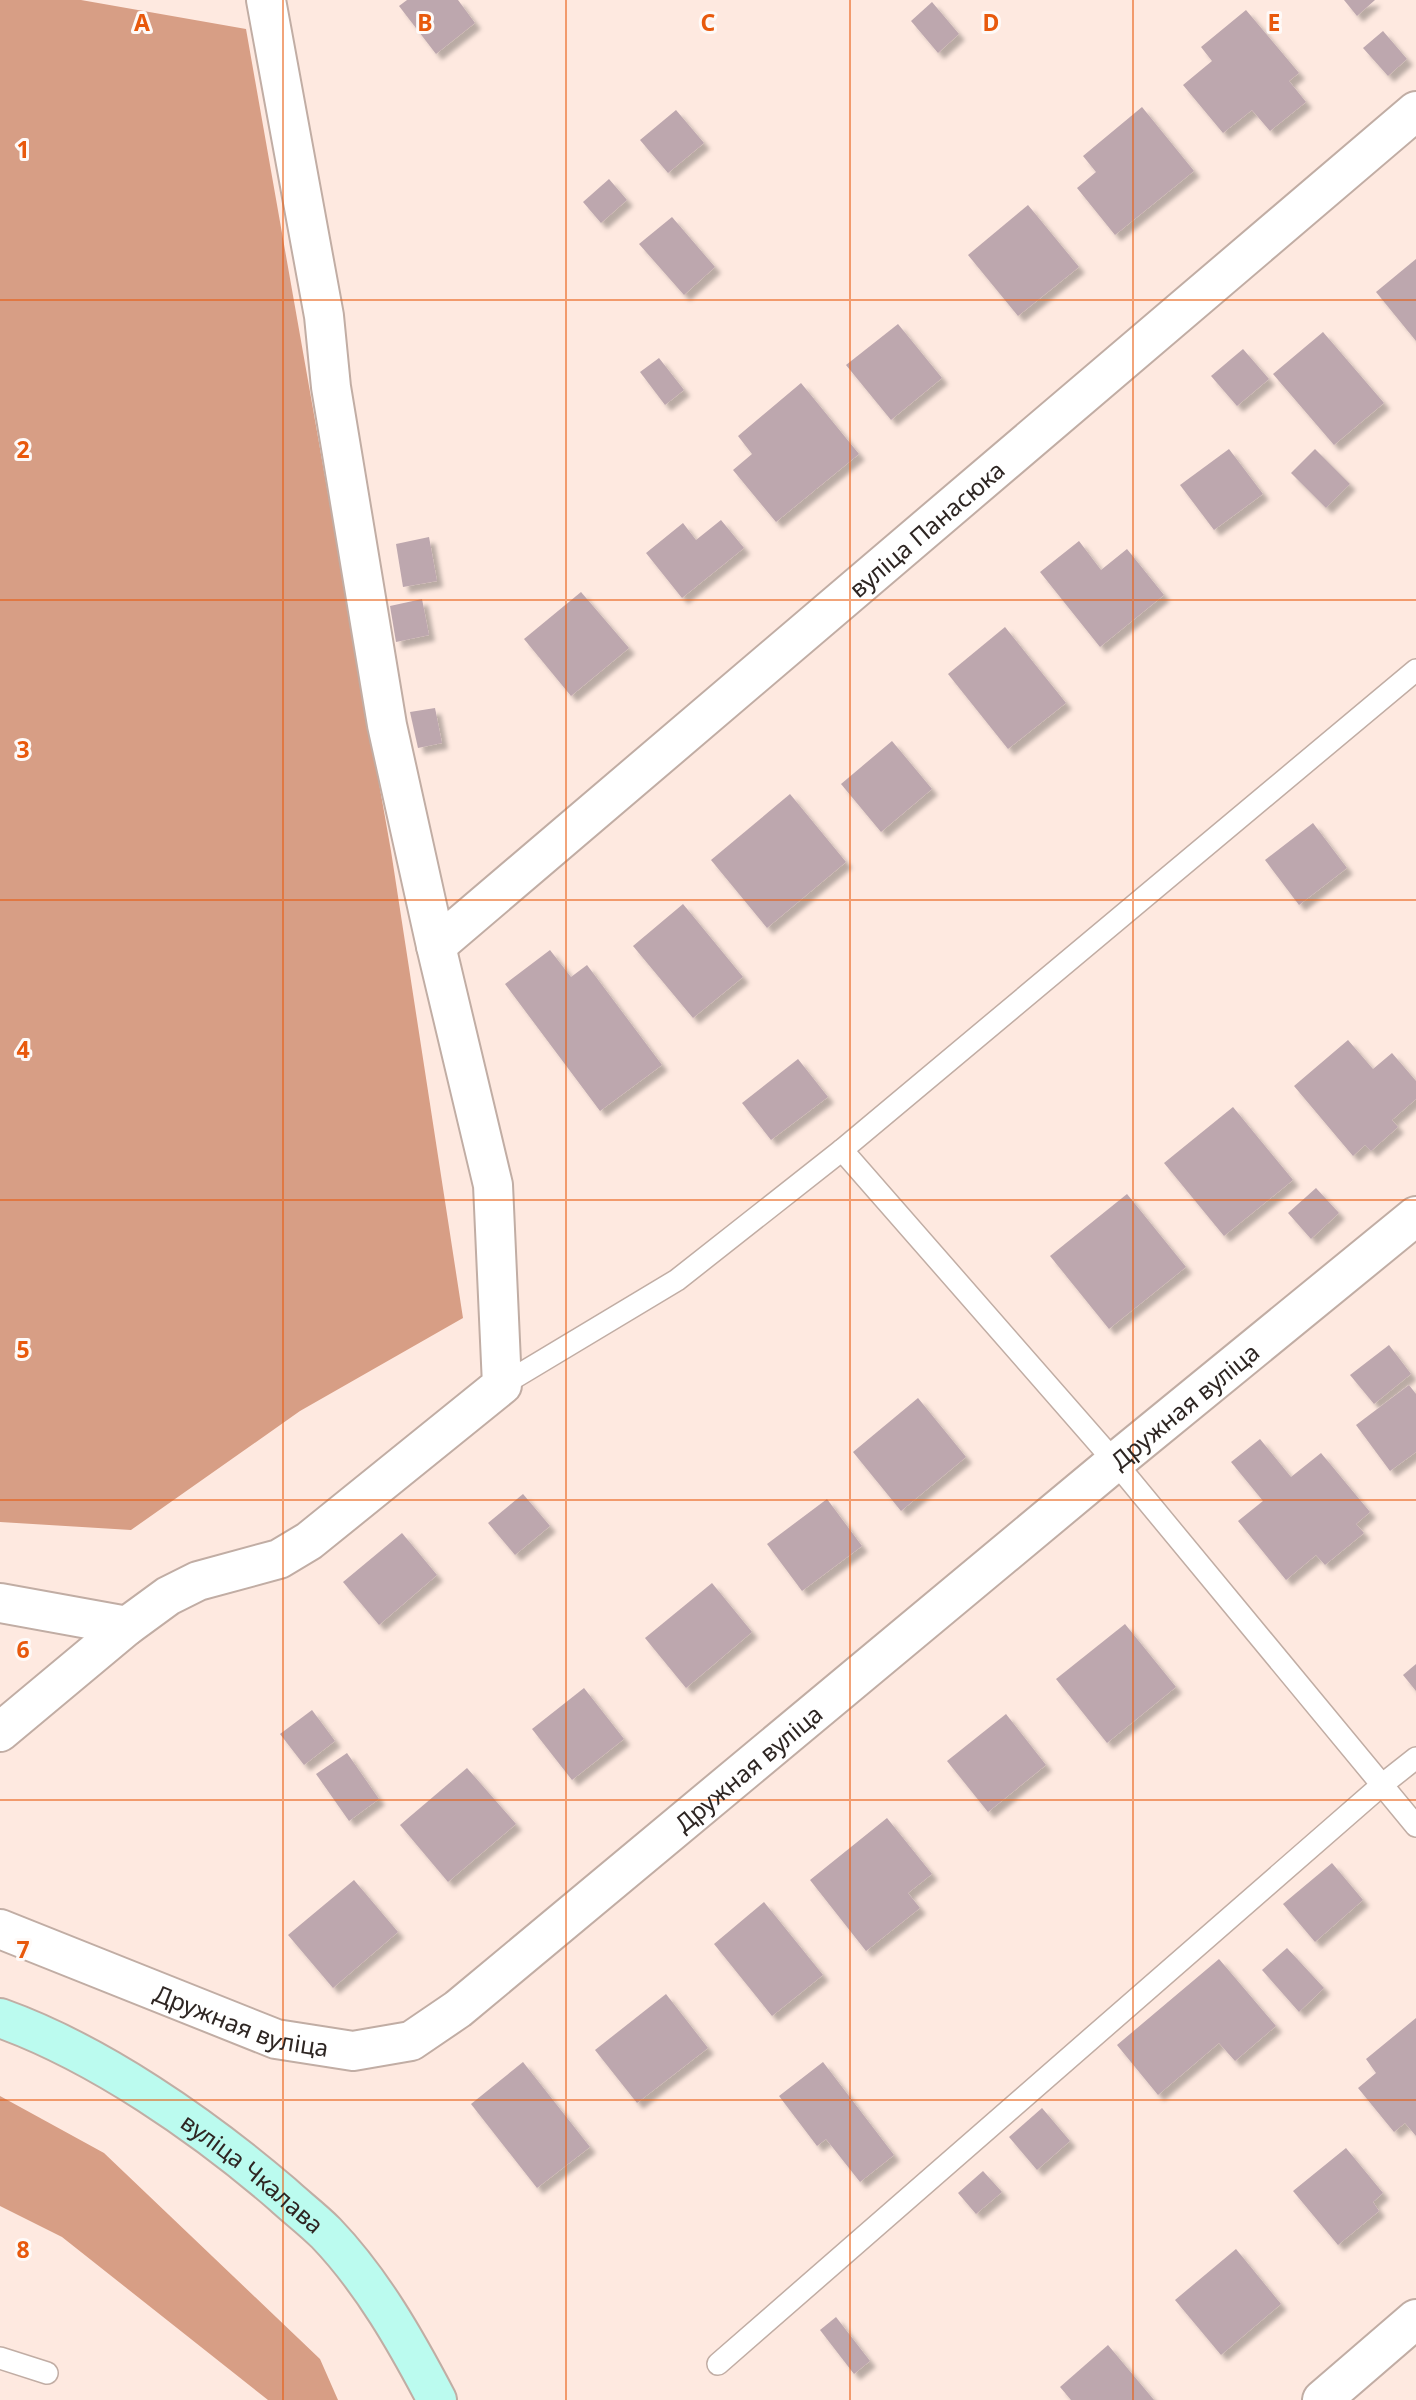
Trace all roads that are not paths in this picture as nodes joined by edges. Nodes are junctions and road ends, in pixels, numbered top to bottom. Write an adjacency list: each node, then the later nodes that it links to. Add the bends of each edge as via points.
1 (266, 0): 4 (street, via 324,316 331,387 387,725)
2 (1416, 111): 4 (street, вуліца Панасюка)
3 (1416, 670): 5 (lane)
4 (436, 946): 7 (street, via 494,1185)
5 (842, 1150): 7 (lane, via 677,1280); 8 (lane)
6 (1416, 1216): 8 (street, Дружная вуліца)
7 (502, 1385): 10 (street, via 309,1541 279,1559 198,1581)
8 (1115, 1462): 13 (lane); 15 (street, Дружная вуліца, via 469,2001 411,2041 353,2051 276,2039)
9 (0, 1602): 10 (street)
10 (127, 1626): 11 (street)
11 (0, 1732)
12 (1416, 1758): 13 (lane)
13 (1383, 1784): 14 (lane); 19 (lane)
14 (1416, 1826)
15 (0, 1929)
16 (0, 2018): 21 (street, вуліца Чкалава, via 29,2028 115,2074 181,2116 269,2183 326,2233 374,2293)
17 (1416, 2319): 22 (street)
18 (0, 2358): 20 (lane)
19 (718, 2364)
20 (47, 2373)
21 (437, 2400)
22 (1322, 2400)

